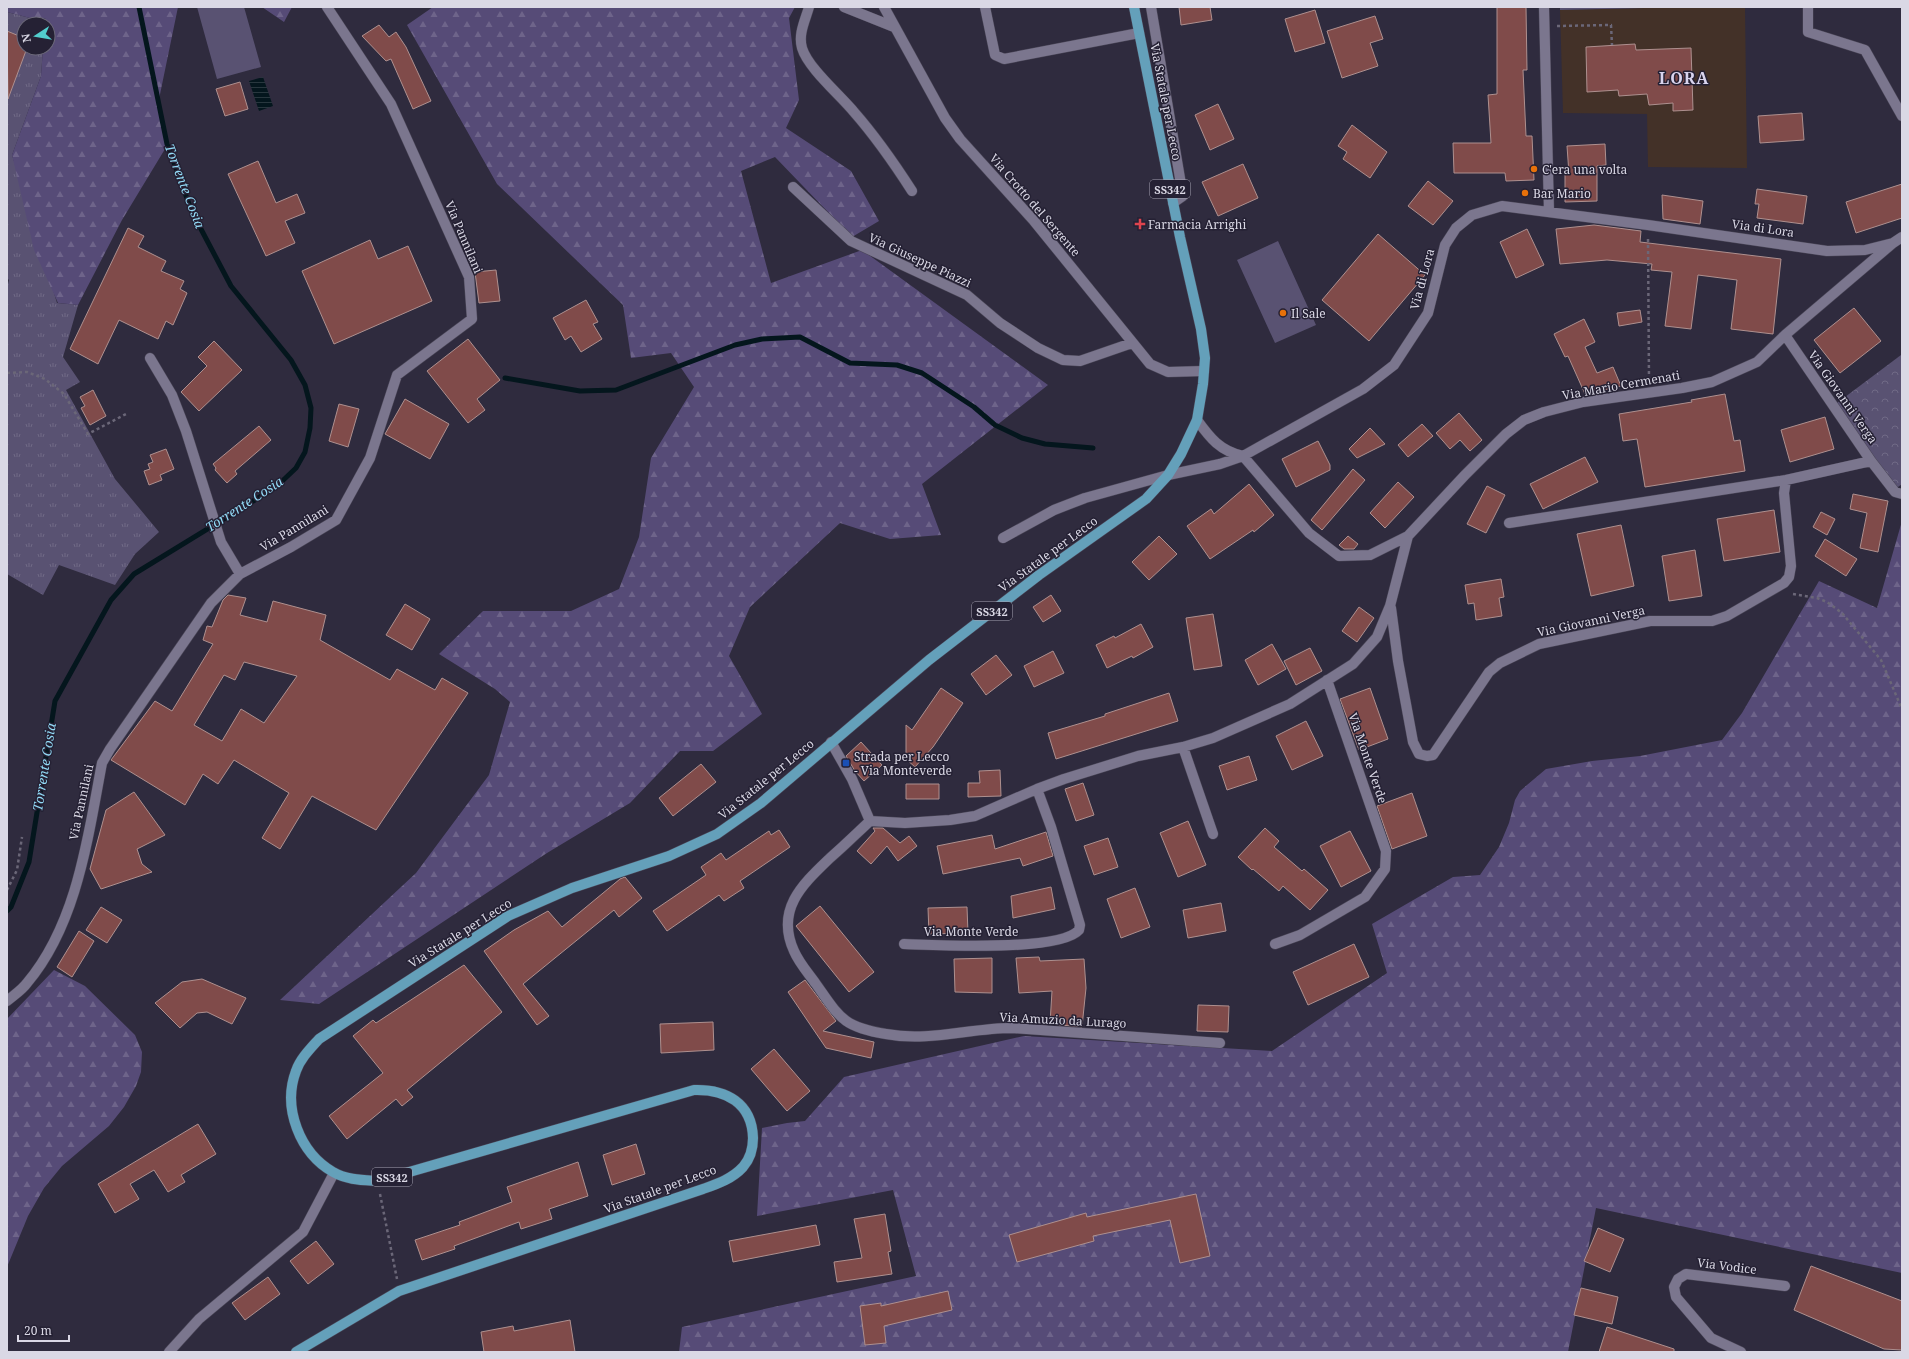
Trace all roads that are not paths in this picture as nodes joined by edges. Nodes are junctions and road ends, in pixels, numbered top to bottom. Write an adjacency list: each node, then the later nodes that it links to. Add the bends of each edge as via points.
1 (327, 7): 31 (street, Via Pannilani, via 391,104 469,277 472,319 397,375 370,458 336,520)
2 (809, 7): 14 (street, via 800,33 802,49 819,74 883,146)
3 (844, 7): 10 (street)
4 (884, 7): 10 (street, Via Crotto del Sergente)
5 (985, 7): 11 (street, via 995,55 1004,59)
6 (1134, 7): 11 (main road, Via Statale per Lecco / SS342)
7 (1151, 7): 15 (street, via 1183,196)
8 (1544, 7): 16 (street)
9 (1808, 7): 12 (street, via 1808,32 1865,50)
10 (894, 27): 19 (street, Via Crotto del Sergente, via 945,118 960,139 1034,221)
11 (1139, 33): 15 (main road, Via Statale per Lecco / SS342)
12 (1902, 116)
13 (793, 187): 19 (street, Via Giuseppe Piazzi, via 851,241 967,295 1000,323 1038,348 1063,360 1080,361)
14 (912, 191)
15 (1173, 203): 21 (main road, Via Statale per Lecco / SS342, via 1201,329)
16 (1549, 212): 17 (street, Via di Lora, via 1827,251 1865,250); 23 (street, Via di Lora, via 1502,206 1472,215 1456,228 1445,245 1428,314 1394,365 1363,389)
17 (1898, 240): 18 (street, Via Mario Cermenati)
18 (1785, 336): 24 (street, Via Giovanni Verga); 29 (street, Via Mario Cermenati, via 1757,362 1712,382 1583,402 1524,420 1506,434)
19 (1132, 343): 21 (street, Via Crotto del Sergente, via 1150,364 1168,372)
20 (150, 358): 31 (street, via 172,395 207,493 221,542)
21 (1204, 371): 22 (main road, Via Statale per Lecco / SS342)
22 (1197, 420): 23 (street, via 1211,439 1230,453); 25 (main road, Via Statale per Lecco / SS342)
23 (1242, 456): 25 (street, Via di Lora, via 1220,464); 29 (street, via 1309,533 1338,556 1370,555)
24 (1871, 461): 26 (street, Via Giovanni Verga); 27 (street, via 1895,492)
25 (1168, 475): 30 (street, Via di Lora, via 1085,498 1054,510); 34 (main road, Via Statale per Lecco / SS342, via 1146,499 1039,575 929,660)
26 (1786, 480): 28 (street, Via Giovanni Verga); 32 (street, Via Giovanni Verga, via 1784,493 1790,566 1789,577 1784,584 1727,616 1712,621 1650,621 1539,644 1500,663 1489,672 1433,755 1419,754 1413,742)
27 (1902, 494)
28 (1509, 523)
29 (1408, 536): 32 (street, Via Mario Cermenati)
30 (1003, 538)
31 (240, 574): 41 (street, Via Pannilani, via 211,603 102,763 76,890 61,930 27,984)
32 (1390, 606): 33 (street, Via Mario Cermenati, via 1377,637 1353,664)
33 (1327, 680): 35 (street, via 1290,704 1219,735); 40 (street, Via Monte Verde, via 1386,851 1385,869 1365,897 1300,935)
34 (831, 742): 37 (street, via 852,778); 43 (main road, Via Statale per Lecco / SS342, via 761,803 717,834 669,856 572,888 508,916 319,1039 304,1056 295,1072 292,1109 297,1131 307,1150)
35 (1182, 747): 36 (street, via 1138,756); 38 (street)
36 (1037, 789): 37 (street, via 975,816 905,823); 39 (street, Via Monte Verde, via 1053,834 1080,925 1079,930 1063,938 1008,946)
37 (870, 821): 42 (street, Via Amuzio da Lurago, via 800,887 789,917 790,940 794,953 836,1012 847,1023 860,1029 906,1037 931,1037 1012,1028)
38 (1212, 834)
39 (904, 944)
40 (1276, 944)
41 (7, 1001)
42 (1220, 1043)
43 (334, 1173): 45 (street, via 303,1232 199,1319); 46 (main road, Via Statale per Lecco / SS342, via 354,1180 378,1181 694,1090 710,1089 738,1103 747,1112 752,1128 753,1144 749,1157 733,1176 719,1183 399,1291)
44 (1785, 1286): 47 (street, Via Vodice, via 1686,1274 1678,1279 1674,1287 1676,1297 1711,1338)
45 (169, 1352)
46 (296, 1352)
47 (1741, 1352)

